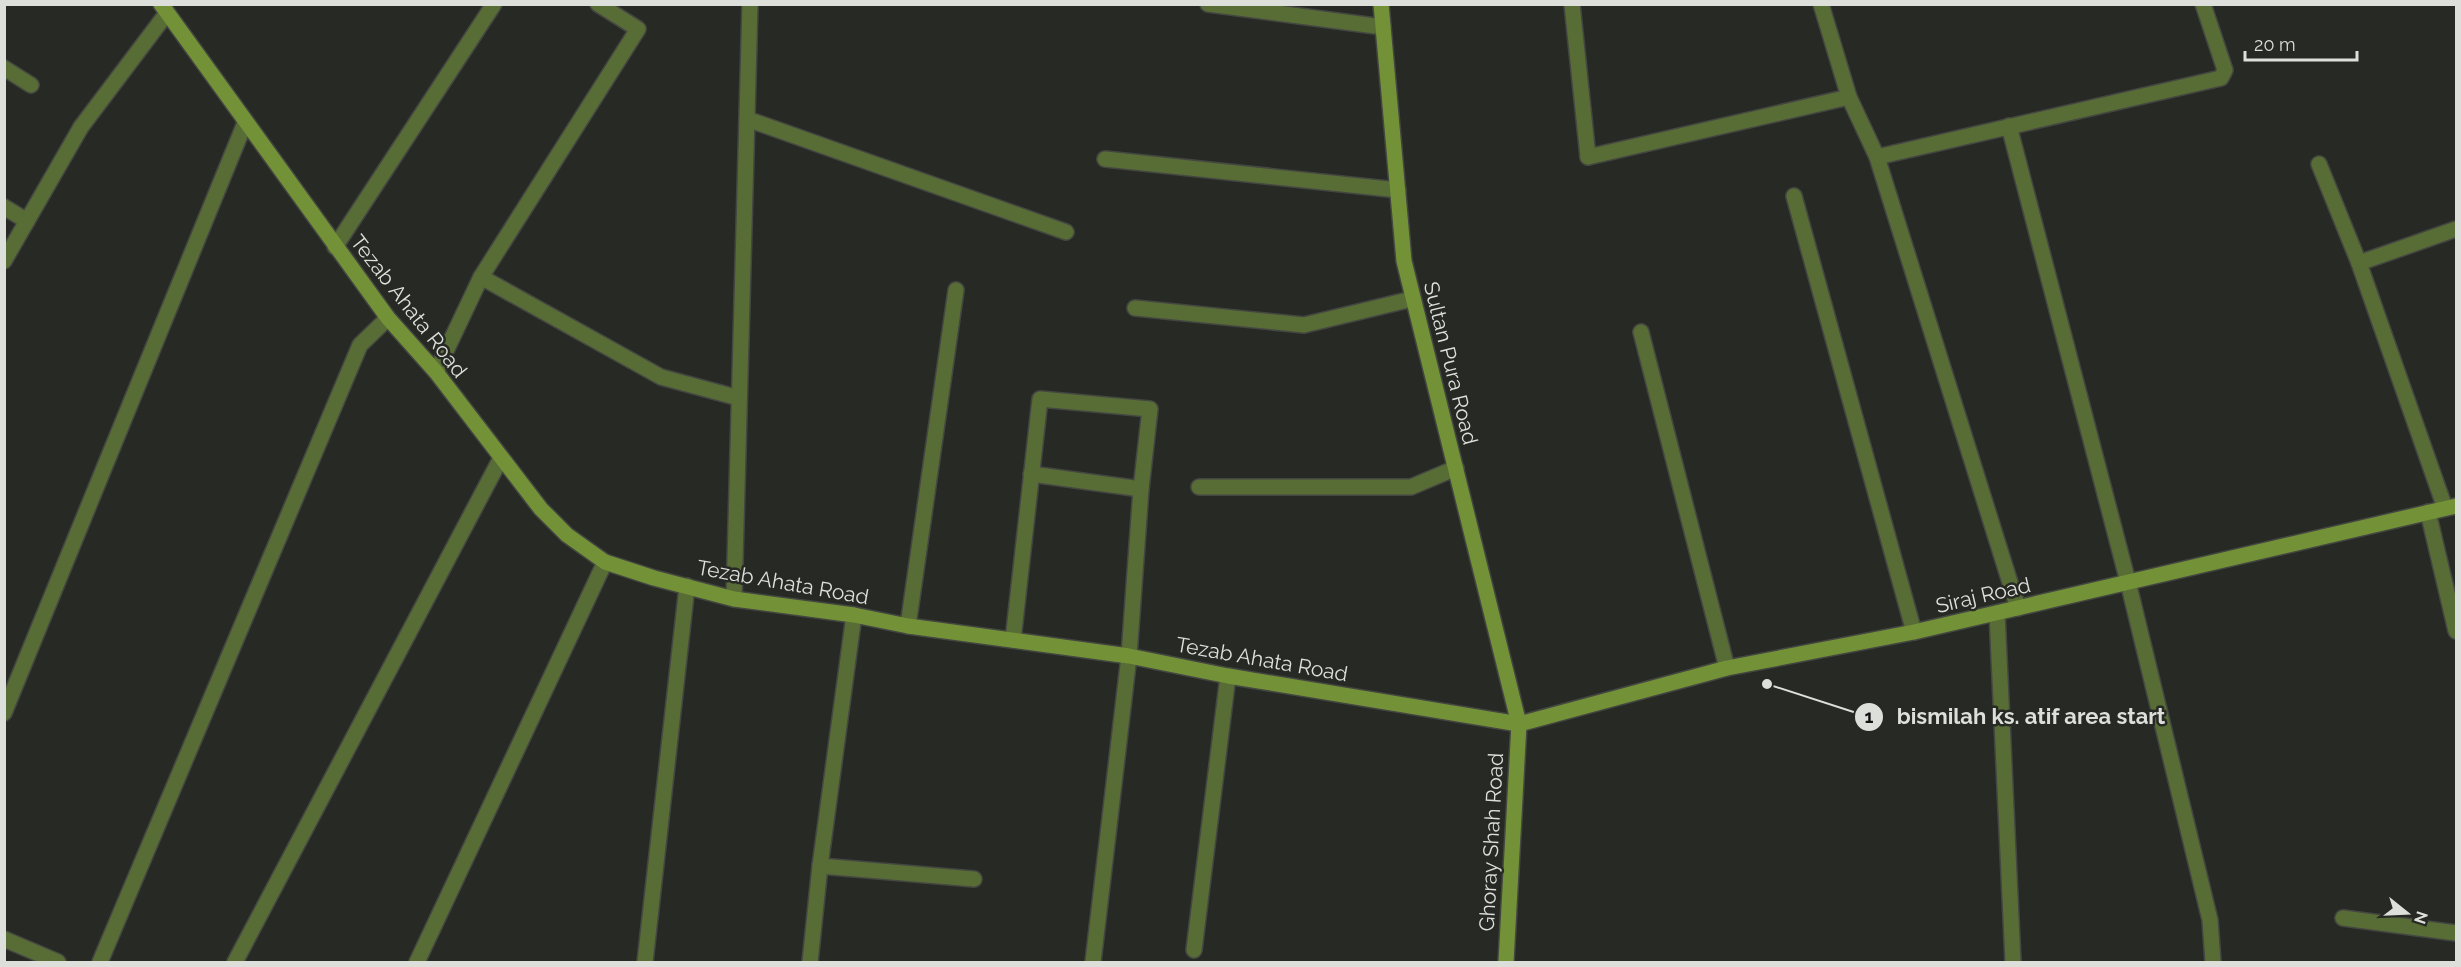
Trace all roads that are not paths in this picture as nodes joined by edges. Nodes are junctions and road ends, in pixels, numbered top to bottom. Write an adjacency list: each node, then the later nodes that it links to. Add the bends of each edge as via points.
1 (494, 4): 26 (street)
2 (750, 4): 14 (street)
3 (1208, 4): 10 (street)
4 (1381, 4): 10 (main road, Sultan Pura Road)
5 (1572, 4): 13 (street, via 1588,157)
6 (1821, 4): 13 (street)
7 (2204, 4): 16 (street, via 2225,70 2221,78)
8 (607, 7): 29 (street, via 638,29)
9 (164, 9): 15 (main road, Tezab Ahata Road); 23 (street, via 81,127)
10 (1383, 27): 20 (main road, Sultan Pura Road)
11 (4, 68): 12 (street)
12 (30, 85)
13 (1849, 97): 17 (street)
14 (747, 119): 25 (street); 36 (street)
15 (245, 123): 26 (main road, Tezab Ahata Road); 58 (street)
16 (2009, 126): 17 (street); 45 (street)
17 (1877, 157): 48 (street)
18 (1105, 159): 20 (street)
19 (2319, 164): 28 (street)
20 (1398, 190): 31 (main road, Sultan Pura Road, via 1404,261)
21 (1794, 196): 53 (street)
22 (4, 207): 23 (street)
23 (27, 221): 27 (street)
24 (2457, 229): 28 (street)
25 (1066, 232)
26 (335, 247): 33 (main road, Tezab Ahata Road)
27 (4, 261)
28 (2359, 264): 42 (street)
29 (481, 277): 35 (street); 36 (street, via 661,377)
30 (956, 290): 51 (street)
31 (1413, 299): 32 (street, via 1304,325); 38 (main road, Sultan Pura Road)
32 (1135, 308)
33 (388, 318): 35 (main road, Tezab Ahata Road); 67 (street, via 360,345)
34 (1641, 332): 56 (street)
35 (435, 372): 37 (main road, Tezab Ahata Road)
36 (739, 398): 47 (street)
37 (501, 458): 44 (main road, Tezab Ahata Road, via 567,535); 68 (street)
38 (1456, 468): 40 (street, via 1411,487); 59 (main road, Sultan Pura Road)
39 (1031, 474): 41 (street); 41 (street, via 1040,399 1150,409); 54 (street)
40 (1199, 487)
41 (1141, 489): 55 (street)
42 (2451, 507): 43 (main road, Siraj Road)
43 (2428, 512): 45 (main road, Siraj Road); 52 (street)
44 (605, 562): 46 (main road, Tezab Ahata Road); 69 (street)
45 (2128, 582): 48 (main road, Siraj Road); 75 (street, via 2210,920)
46 (687, 586): 47 (main road, Tezab Ahata Road); 70 (street)
47 (734, 599): 50 (main road, Tezab Ahata Road)
48 (2018, 608): 49 (main road, Siraj Road)
49 (1997, 613): 53 (main road, Siraj Road); 74 (street)
50 (854, 615): 51 (main road, Tezab Ahata Road); 60 (street)
51 (908, 626): 54 (main road, Tezab Ahata Road)
52 (2457, 631)
53 (1914, 632): 56 (main road, Siraj Road)
54 (1012, 640): 55 (main road, Tezab Ahata Road)
55 (1129, 656): 57 (main road, Tezab Ahata Road); 72 (street)
56 (1727, 668): 59 (main road, Siraj Road)
57 (1228, 676): 59 (main road, Tezab Ahata Road); 65 (street)
58 (4, 713)
59 (1519, 724): 73 (main road, Ghoray Shah Road)
60 (820, 866): 61 (street); 71 (street)
61 (974, 879)
62 (2343, 918): 63 (street)
63 (2457, 933)
64 (4, 939): 66 (street)
65 (1194, 950)
66 (58, 963)
67 (100, 963)
68 (236, 963)
69 (417, 963)
70 (645, 963)
71 (810, 963)
72 (1093, 963)
73 (1506, 963)
74 (2013, 963)
75 (2213, 963)

